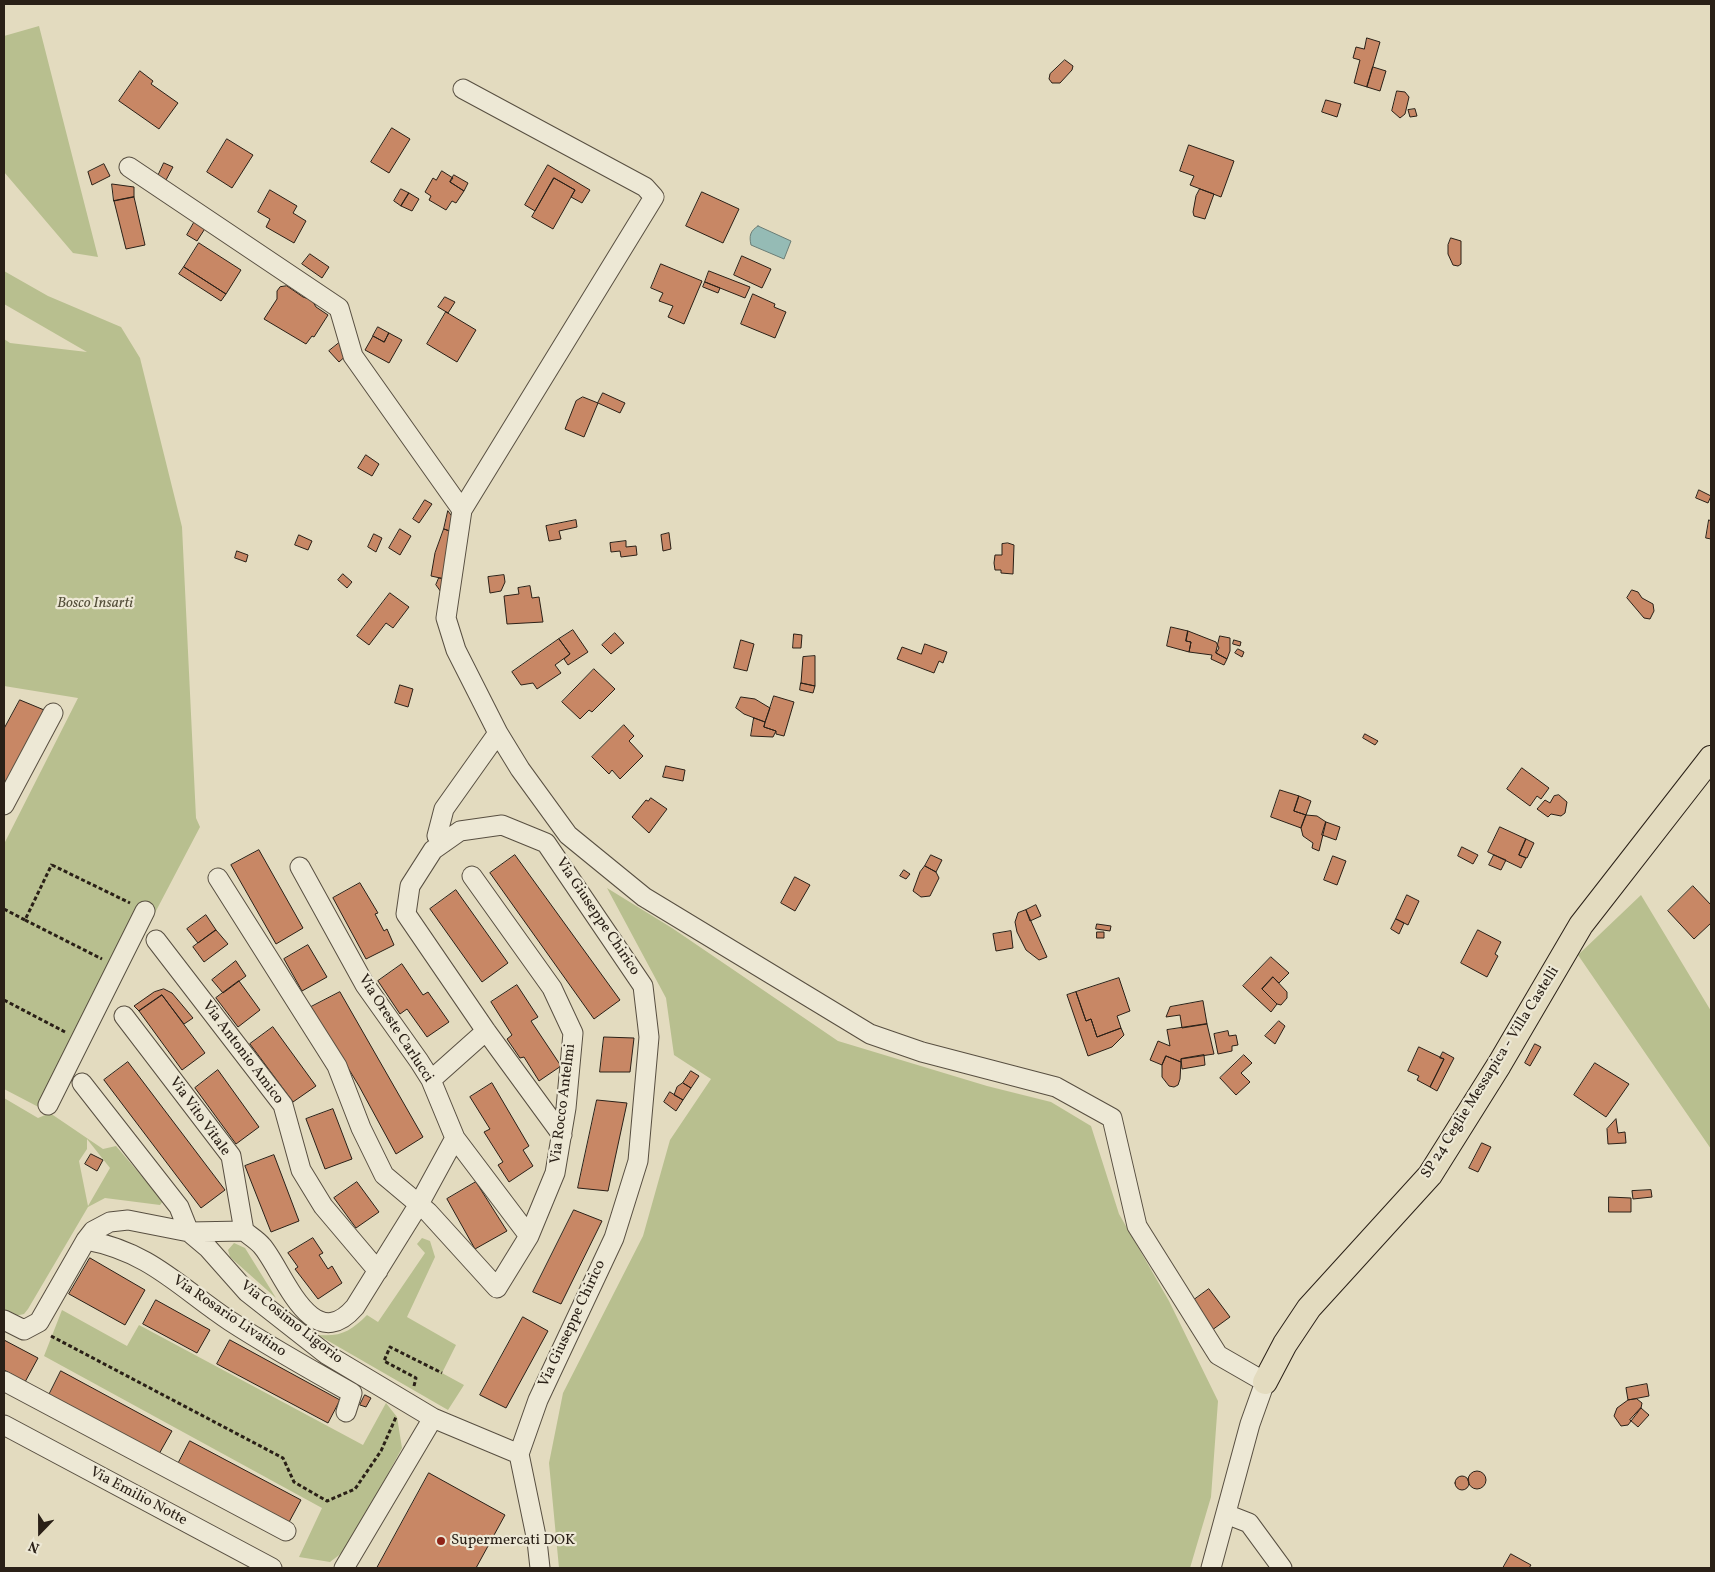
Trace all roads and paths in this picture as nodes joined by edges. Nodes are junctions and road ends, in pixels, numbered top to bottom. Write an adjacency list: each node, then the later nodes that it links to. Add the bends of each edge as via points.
1 (463, 89): 3 (street, via 645,187 654,197)
2 (129, 167): 3 (street, via 339,308 353,356)
3 (462, 510): 5 (street, via 446,618 456,650)
4 (53, 713): 7 (street)
5 (498, 733): 8 (street, via 444,809 436,836); 36 (street, via 568,835 644,898 870,1034 922,1052 1056,1087 1112,1118 1137,1226 1218,1355)
6 (1711, 758): 36 (main road, SP 24 Ceglie Messapica - Villa Castelli, via 1581,925 1430,1175 1309,1308)
7 (4, 805)
8 (443, 843): 19 (street, Via Giuseppe Chirico, via 433,850 410,886 406,914); 42 (street, Via Giuseppe Chirico, via 460,831 502,825 546,843 644,986 649,1037 638,1161 614,1238 538,1400)
9 (300, 868): 21 (street, Via Oreste Carlucci, via 365,985)
10 (472, 876): 24 (street, Via Rocco Antelmi, via 552,988 573,1033)
11 (218, 878): 26 (street, via 337,1066 361,1128 384,1175)
12 (4, 909): 14 (path)
13 (145, 911): 14 (path, via 52,865); 16 (street)
14 (25, 920): 16 (path)
15 (156, 940): 31 (street, Via Antonio Amico, via 283,1105 301,1170 323,1206)
16 (118, 967): 20 (street)
17 (4, 1000): 20 (path)
18 (124, 1016): 27 (street, Via Vito Vitale, via 231,1156)
19 (486, 1031): 21 (street); 24 (street, Via Giuseppe Chirico)
20 (81, 1040): 23 (street)
21 (431, 1080): 25 (street, Via Oreste Carlucci)
22 (82, 1083): 28 (street, via 179,1207)
23 (48, 1105)
24 (562, 1134): 29 (street, Via Rocco Antelmi, via 556,1173)
25 (455, 1138): 26 (street); 29 (street, Via Oreste Carlucci)
26 (418, 1204): 29 (street, Via Rocco Antelmi, via 497,1288); 31 (street)
27 (244, 1231): 28 (street); 31 (street, via 262,1246 303,1309 320,1321 339,1320 348,1315)
28 (189, 1232): 30 (street, Via Cosimo Ligorio, via 128,1220 110,1222 93,1231); 40 (street, Via Cosimo Ligorio, via 208,1248 247,1292 326,1354)
29 (529, 1236)
30 (86, 1240): 33 (street, Via Cosimo Ligorio, via 39,1322); 38 (street, Via Rosario Livatino, via 112,1244 151,1263 230,1320 352,1393)
31 (378, 1271)
32 (4, 1320): 33 (street, via 24,1330)
33 (33, 1325): 39 (path, via 283,1458 294,1482 327,1501 355,1489 380,1451)
34 (442, 1373): 37 (path, via 390,1347 384,1361 416,1378)
35 (4, 1381): 44 (street)
36 (1265, 1382): 43 (street)
37 (412, 1389)
38 (346, 1412)
39 (396, 1417)
40 (433, 1418): 42 (street, Via Cosimo Ligorio); 46 (street)
41 (4, 1425): 45 (street, Via Emilio Notte)
42 (520, 1454): 47 (street)
43 (1226, 1514): 48 (street); 49 (street, via 1250,1523)
44 (286, 1532)
45 (272, 1568)
46 (344, 1568)
47 (540, 1568)
48 (1211, 1568)
49 (1282, 1568)

